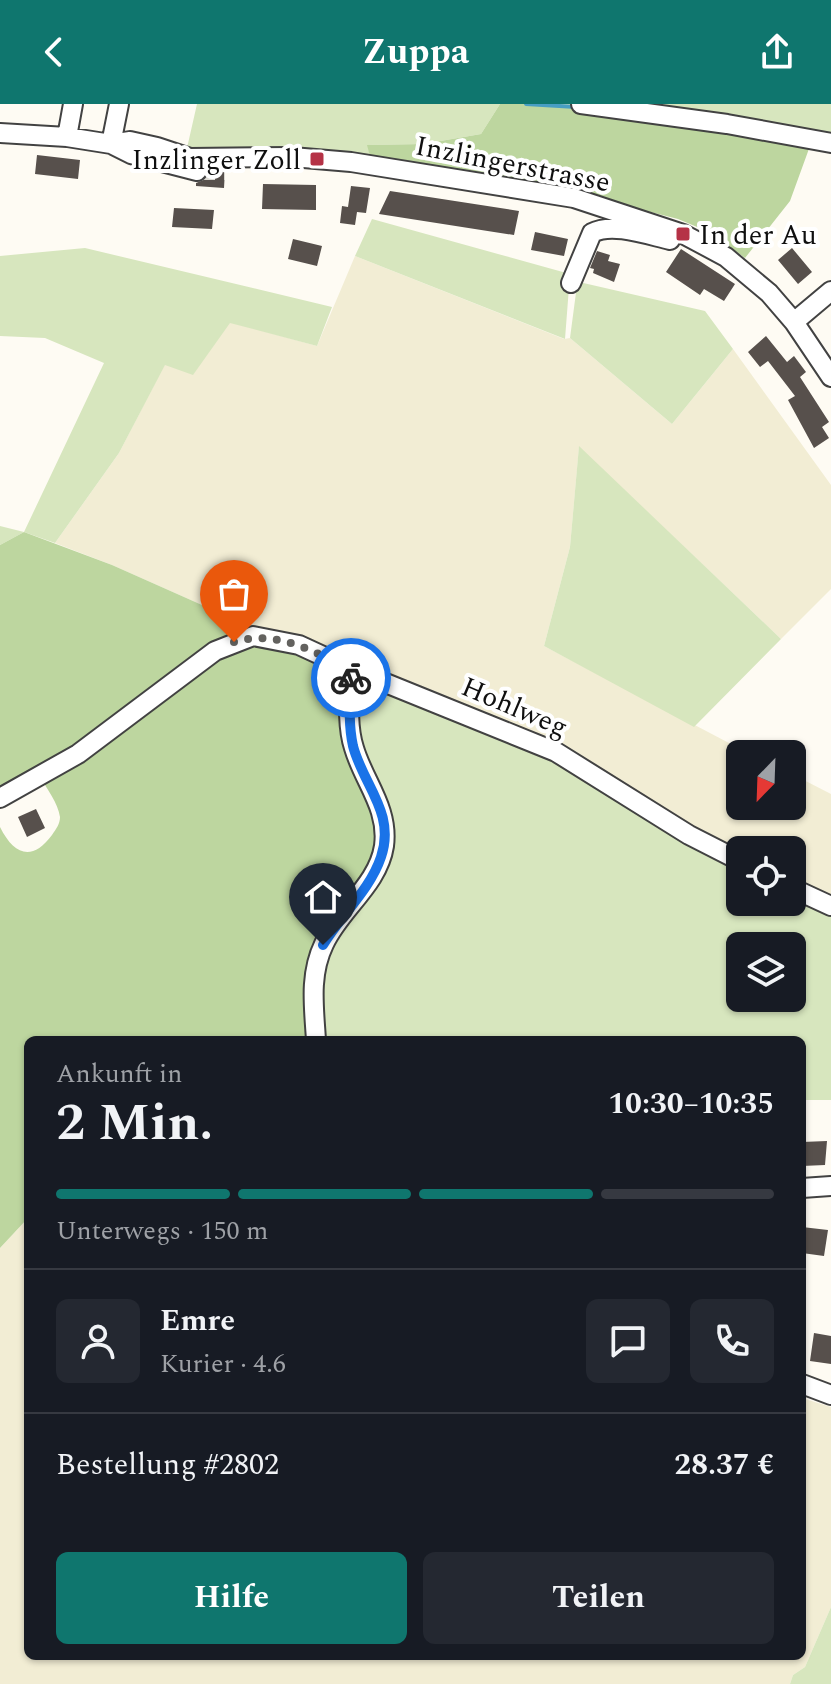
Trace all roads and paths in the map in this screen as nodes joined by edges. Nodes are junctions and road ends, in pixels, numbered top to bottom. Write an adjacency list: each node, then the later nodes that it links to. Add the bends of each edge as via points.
1 (73, 104): 5 (street)
2 (119, 104): 7 (street)
3 (581, 104): 6 (street)
4 (0, 133): 5 (street)
5 (67, 137): 7 (street)
6 (831, 143)
7 (111, 144): 9 (street, via 131,154)
8 (264, 157): 9 (street, Inzlingerstrasse); 11 (street, Inzlingerstrasse); 15 (street, Inzlingerstrasse, via 366,164 574,198 617,211 683,234 726,257)
9 (172, 158): 10 (street)
10 (197, 171)
11 (225, 171)
12 (688, 243): 13 (street, via 599,229 592,233)
13 (571, 283)
14 (831, 291): 15 (street)
15 (794, 322): 16 (street, Inzlingerstrasse)
16 (831, 377)
17 (351, 669): 18 (street, Hohlweg, via 299,645 253,636 215,651 78,754); 19 (street, Hohlweg, via 556,752); 22 (street, via 351,737 383,814 384,841 376,868 323,945 312,983)
18 (0, 798)
19 (726, 854)
20 (806, 894): 21 (street)
21 (831, 906)
22 (316, 1036)
23 (831, 1186): 24 (street)
24 (806, 1188)
25 (806, 1386): 26 (street)
26 (831, 1395)

